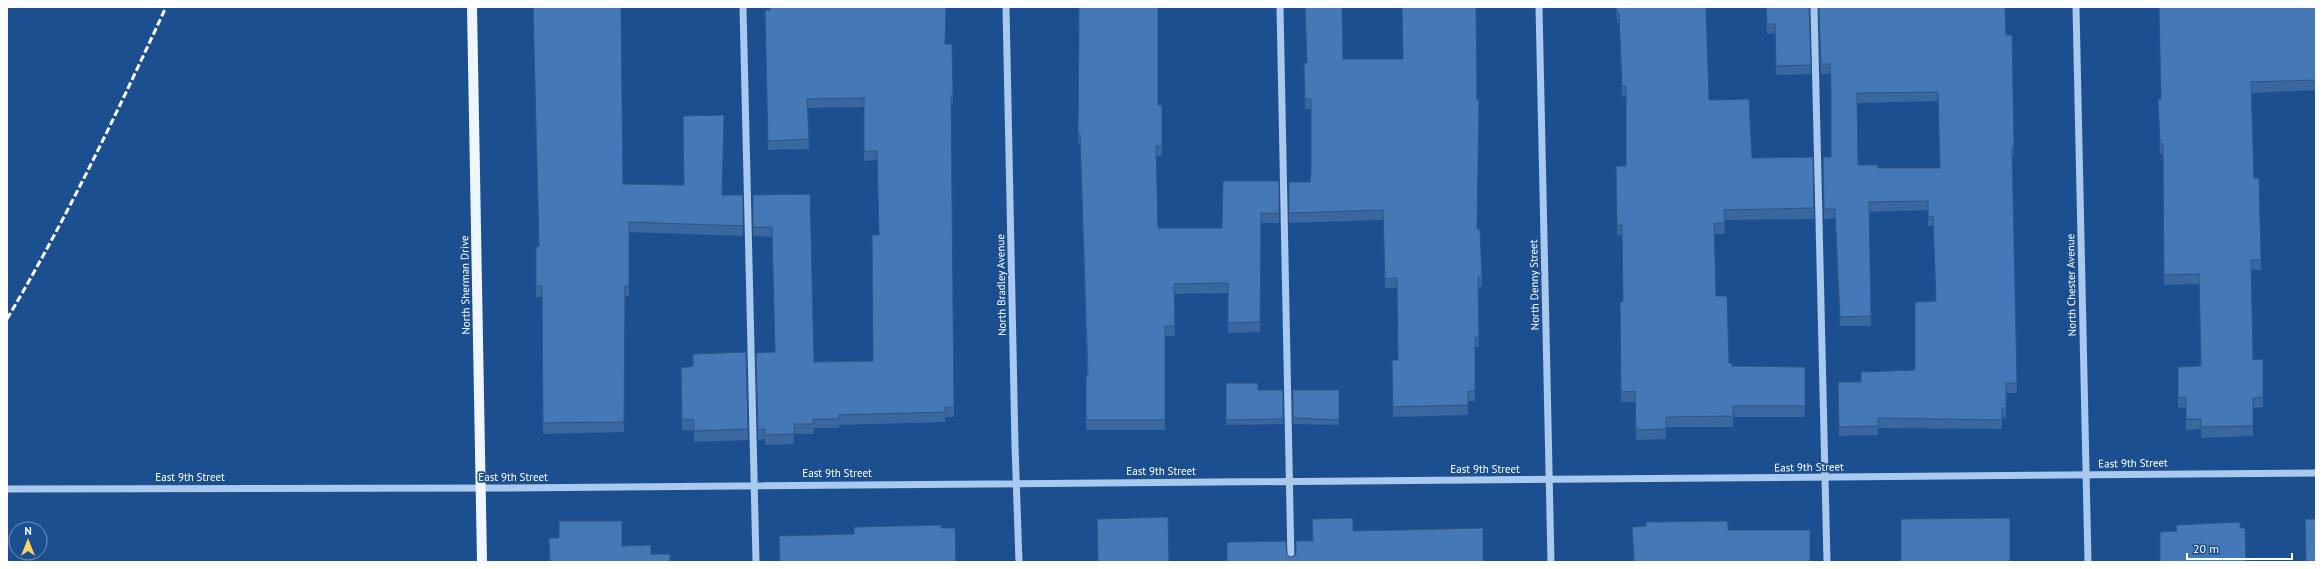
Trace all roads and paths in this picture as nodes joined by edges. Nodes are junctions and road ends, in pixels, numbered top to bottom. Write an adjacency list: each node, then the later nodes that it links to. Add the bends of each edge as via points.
1 (472, 7): 15 (main road, North Sherman Drive)
2 (743, 7): 14 (street)
3 (1006, 7): 13 (street, North Bradley Avenue)
4 (1280, 7): 12 (street)
5 (1539, 7): 11 (street, North Denny Street)
6 (1814, 7): 10 (street)
7 (2076, 7): 9 (street, North Chester Avenue)
8 (2316, 473): 9 (street, East 9th Street)
9 (2086, 475): 10 (street, East 9th Street); 23 (street, North Chester Avenue)
10 (1825, 478): 11 (street, East 9th Street); 22 (street)
11 (1549, 480): 12 (street, East 9th Street); 21 (street, North Denny Street)
12 (1289, 481): 13 (street, East 9th Street); 20 (street)
13 (1017, 483): 14 (street, East 9th Street); 19 (street, North Bradley Avenue)
14 (754, 485): 15 (street, East 9th Street); 18 (street)
15 (480, 488): 16 (street, East 9th Street); 17 (main road, North Sherman Drive)
16 (7, 489)
17 (482, 562)
18 (756, 562)
19 (1019, 562)
20 (1291, 562)
21 (1551, 562)
22 (1827, 562)
23 (2088, 562)

